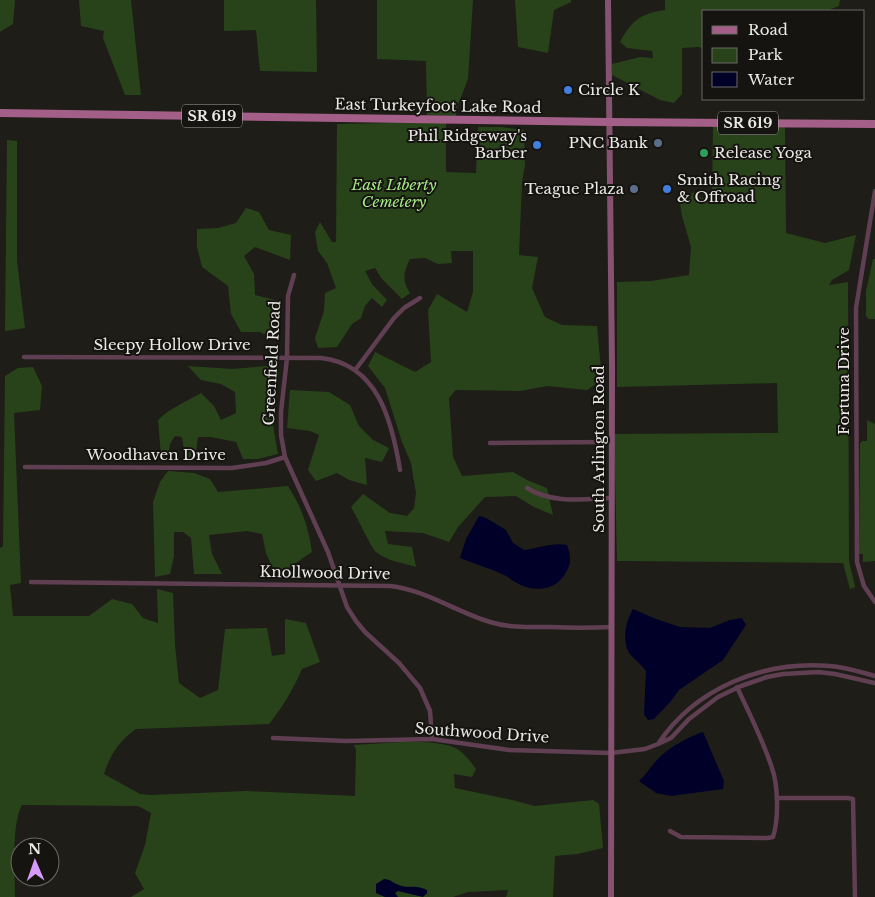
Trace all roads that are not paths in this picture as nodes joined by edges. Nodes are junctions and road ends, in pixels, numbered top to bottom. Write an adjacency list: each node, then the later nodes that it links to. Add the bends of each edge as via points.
1 (608, 0): 3 (main road, South Arlington Road)
2 (0, 113): 3 (main road, East Turkeyfoot Lake Road / SR 619)
3 (608, 122): 4 (main road, East Turkeyfoot Lake Road / SR 619); 11 (main road, South Arlington Road)
4 (875, 124)
5 (875, 191): 20 (street, Fortuna Drive, via 856,308 856,548 859,573)
6 (294, 275): 9 (street, Greenfield Road, via 288,296)
7 (420, 298): 10 (street, via 394,318)
8 (24, 357): 9 (street, Sleepy Hollow Drive)
9 (287, 358): 10 (street, Sleepy Hollow Drive, via 324,358); 13 (street, Greenfield Road, via 280,425)
10 (356, 369): 15 (street, Sleepy Hollow Drive, via 370,383 384,410)
11 (611, 442): 12 (street); 17 (main road, South Arlington Road)
12 (490, 443)
13 (285, 457): 14 (street, Woodhaven Drive, via 232,468); 19 (street, Greenfield Road)
14 (25, 467)
15 (400, 470)
16 (527, 488): 17 (street, via 554,498)
17 (612, 498): 21 (main road, South Arlington Road)
18 (31, 582): 19 (street, Knollwood Drive)
19 (340, 585): 21 (street, Knollwood Drive, via 390,586 410,590 482,620 509,626); 27 (street, Greenfield Road, via 347,607 356,621 399,662 420,688 430,711)
20 (875, 602)
21 (612, 627): 29 (main road, South Arlington Road)
22 (875, 676): 23 (street, via 832,666 803,665 774,668)
23 (734, 681): 25 (street); 28 (street, via 692,707)
24 (875, 683): 25 (street, Southwood Drive, via 818,672 767,677)
25 (738, 688): 28 (street, Southwood Drive, via 718,697 671,738); 30 (street, via 772,769)
26 (273, 738): 27 (street, Southwood Drive, via 299,743)
27 (432, 739): 29 (street, Southwood Drive, via 509,750)
28 (658, 744): 29 (street, Southwood Drive)
29 (611, 753): 32 (main road, South Arlington Road)
30 (777, 798): 31 (street, via 776,826 773,836 768,838 681,837); 33 (street, via 853,799)
31 (670, 831)
32 (611, 897)
33 (855, 897)

